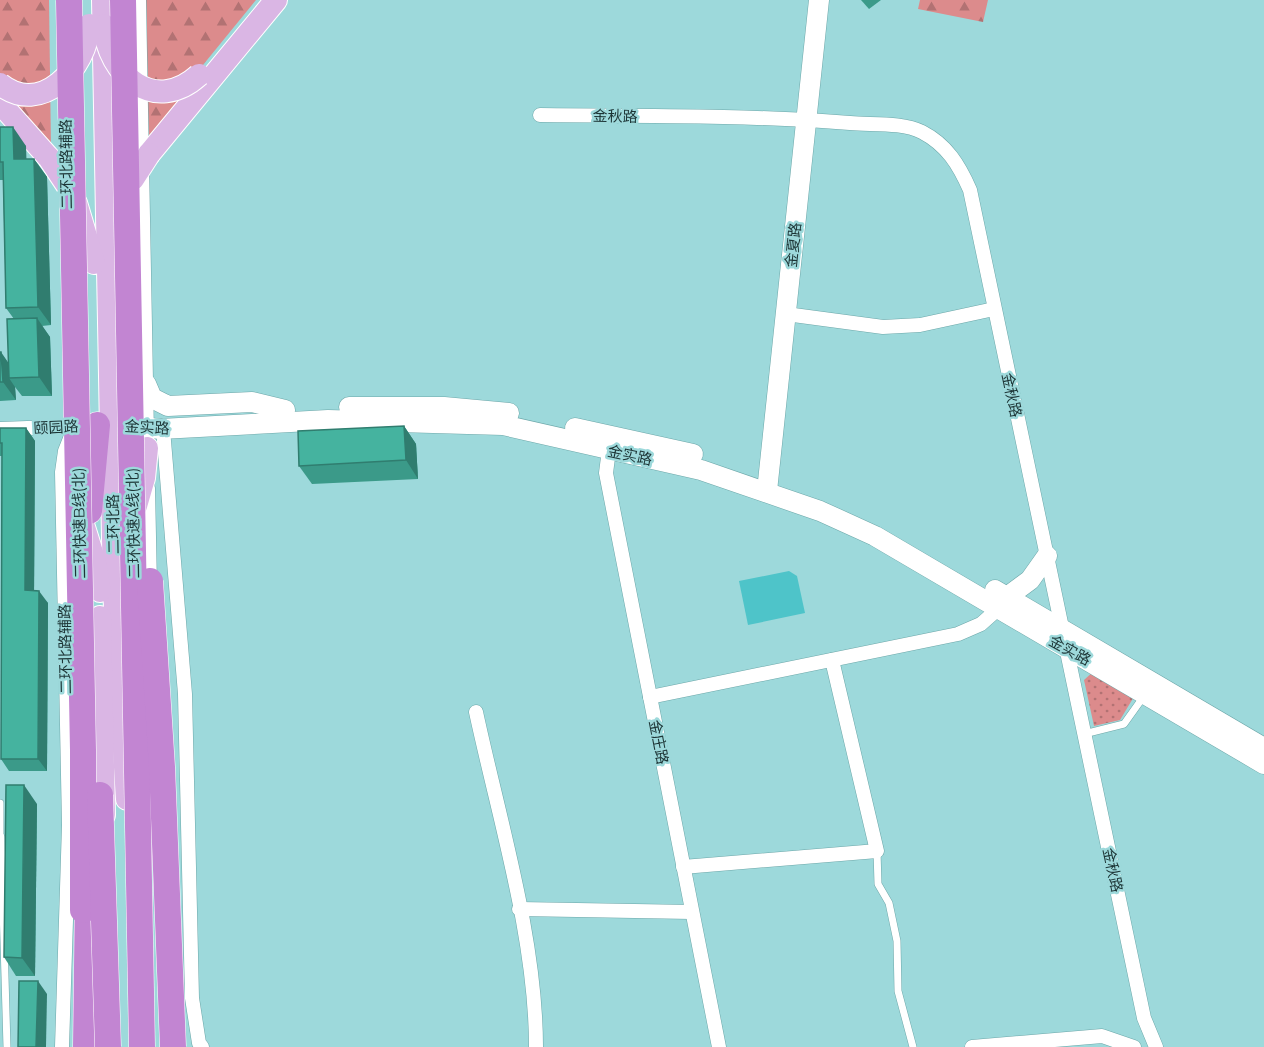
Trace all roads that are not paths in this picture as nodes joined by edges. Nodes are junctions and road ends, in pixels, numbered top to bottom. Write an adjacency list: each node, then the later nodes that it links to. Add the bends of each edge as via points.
1 (63, 0): 21 (street, 二环北路辅路)
2 (69, 0): 21 (highway, 二环快速B线(北), bridge)
3 (88, 0): 10 (main road, 二环北路)
4 (104, 0): 10 (main road, 二环北路)
5 (123, 0): 18 (highway, 二环快速A线(北), bridge)
6 (139, 0): 19 (street)
7 (260, 0): 10 (main road, bridge, via 199,75 175,90 158,92 127,78 115,64)
8 (276, 0): 15 (main road, bridge, via 149,154 134,179)
9 (819, 0): 14 (street, 金夏路)
10 (96, 25): 11 (main road, bridge, via 72,73 57,84 42,92 25,93 10,91); 15 (main road, 二环北路, bridge)
11 (0, 84)
12 (0, 103): 15 (main road, bridge, via 49,158 67,185)
13 (540, 114): 14 (street, 金秋路)
14 (807, 120): 16 (street, 金秋路, via 895,126 920,131 942,144 959,166 970,190); 17 (street, 金夏路)
15 (101, 263): 21 (main road, 二环北路)
16 (994, 309): 17 (street, via 920,326 883,327); 26 (street, 金秋路)
17 (786, 314): 25 (street, 金夏路)
18 (129, 326): 49 (highway, 二环快速A线(北), bridge); 51 (highway, bridge, via 162,767)
19 (146, 384): 20 (street, via 152,398 168,406 252,402); 23 (street)
20 (285, 410): 23 (street, 金实路); 24 (street, 金实路, via 433,407 506,412)
21 (85, 424): 22 (street, 颐园路); 23 (street, 金实路); 27 (main road, 二环北路); 27 (highway, via 88,539); 45 (street, 二环北路辅路, via 65,451 62,472 69,825); 46 (highway, 二环快速B线(北), bridge); 48 (highway, bridge)
22 (0, 429)
23 (151, 431): 24 (street, 金实路, via 328,420 452,423 503,425); 27 (main road, via 144,478 118,563); 43 (street); 52 (street, via 185,694 192,998)
24 (610, 444): 25 (street, 金实路); 32 (street, 金庄路, via 606,473)
25 (767, 484): 28 (street, 金实路)
26 (1047, 556): 28 (street, via 1030,580); 29 (street, 金秋路)
27 (101, 592): 43 (main road, 二环北路, via 124,765); 47 (highway, bridge); 48 (main road, 二环北路)
28 (1003, 602): 29 (street, 金实路); 30 (street, via 981,624 958,634)
29 (1065, 640): 31 (street, 金实路); 34 (street, 金秋路); 35 (street, 金实路)
30 (832, 660): 32 (street); 39 (street)
31 (1146, 693): 34 (lane, via 1124,724); 36 (street, 金实路)
32 (650, 697): 40 (street, 金庄路)
33 (476, 712): 41 (street)
34 (1084, 734): 58 (street, 金秋路, via 1144,1018)
35 (1264, 748)
36 (1264, 764)
37 (0, 803): 38 (lane)
38 (1, 837): 44 (lane)
39 (877, 851): 40 (street); 55 (lane, via 878,884 890,903 897,941 898,991)
40 (683, 867): 42 (street, 金庄路)
41 (519, 909): 42 (street); 53 (street, via 536,1014)
42 (692, 912): 54 (street, 金庄路)
43 (140, 946): 50 (highway)
44 (7, 1047)
45 (62, 1047)
46 (81, 1047)
47 (86, 1047)
48 (108, 1047)
49 (142, 1047)
50 (152, 1047)
51 (173, 1047)
52 (202, 1047)
53 (536, 1047)
54 (720, 1047)
55 (913, 1047)
56 (972, 1047): 57 (street, via 1102,1036)
57 (1134, 1047)
58 (1156, 1047)

